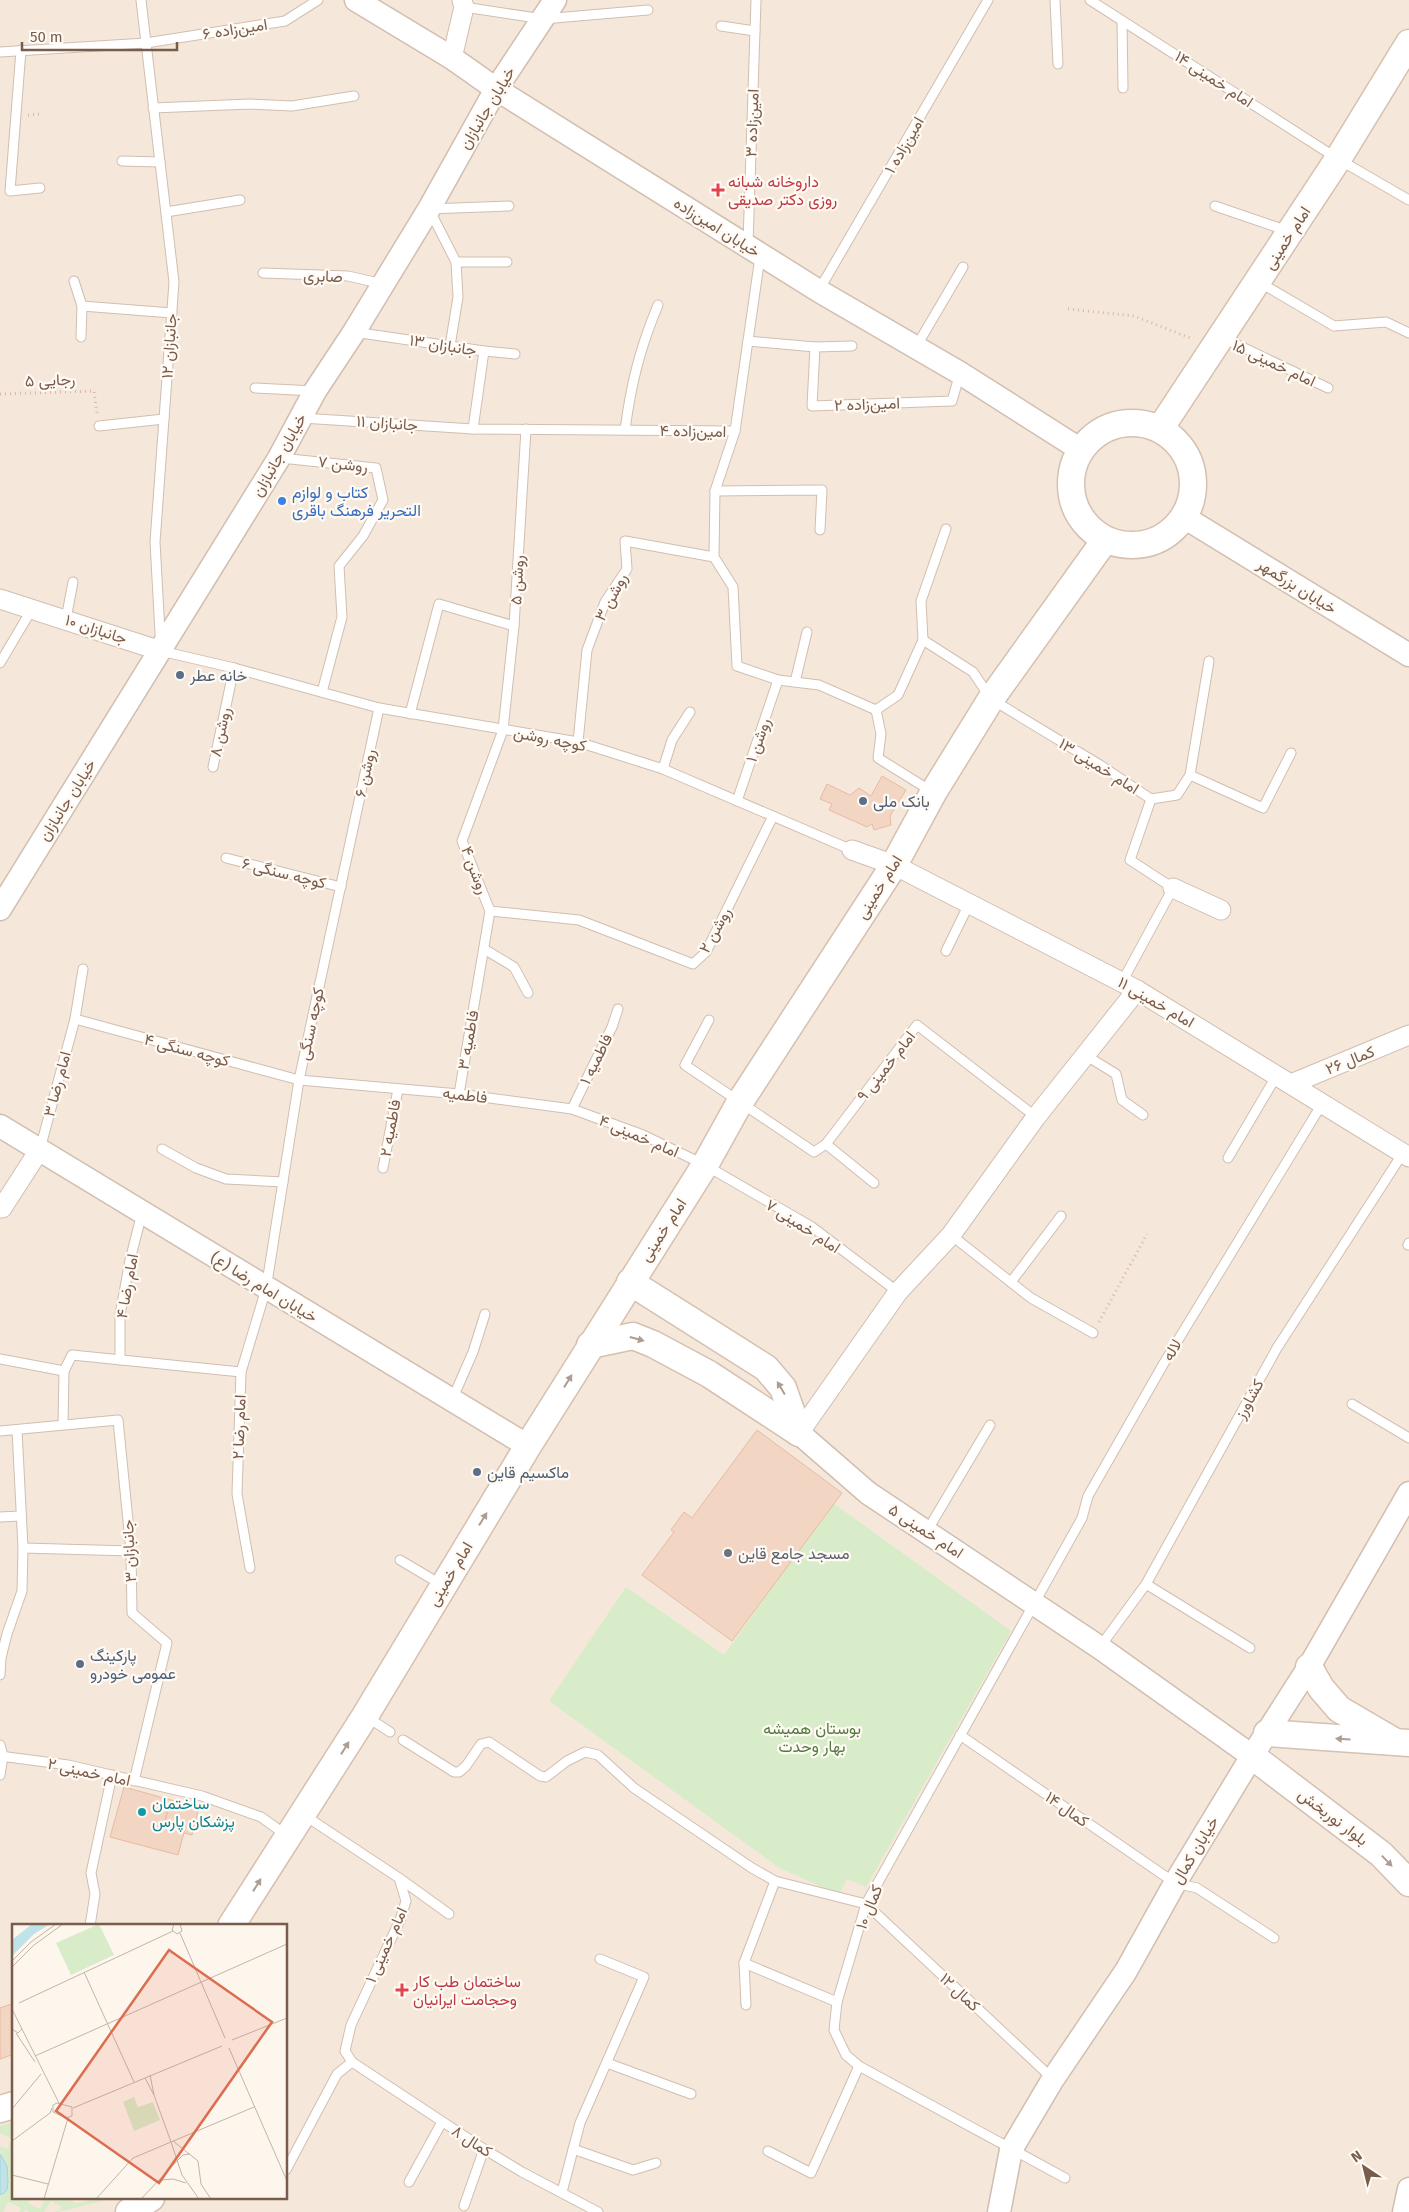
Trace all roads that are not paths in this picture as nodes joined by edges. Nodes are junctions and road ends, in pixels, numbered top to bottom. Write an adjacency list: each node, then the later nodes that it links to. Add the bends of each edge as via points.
1 (141, 0): 14 (lane, جانبازان ۱۲)
2 (318, 0): 14 (lane, امین‌زاده ۶, via 285,21)
3 (356, 0): 18 (street, خیابان امین‌زاده)
4 (756, 0): 13 (lane, امین‌زاده ۳)
5 (988, 0): 43 (lane, امین‌زاده ۱)
6 (1055, 0): 19 (lane)
7 (1090, 0): 11 (lane, امام خمینی ۱۴)
8 (463, 3): 9 (lane); 18 (street)
9 (549, 9): 10 (lane); 21 (street, خیابان جانبازان)
10 (648, 10)
11 (1122, 20): 20 (lane); 24 (lane, امام خمینی ۱۴)
12 (721, 26): 13 (lane)
13 (755, 32): 35 (lane, امین‌زاده ۳)
14 (146, 43): 16 (lane, امین‌زاده ۶); 23 (lane, جانبازان ۱۲)
15 (1409, 43): 24 (main road, امام خمینی)
16 (21, 50): 17 (lane, امین‌زاده ۶); 27 (lane, via 10,191)
17 (0, 52)
18 (452, 58): 21 (street, خیابان امین‌زاده)
19 (1058, 64)
20 (1123, 88)
21 (496, 89): 32 (street, خیابان جانبازان); 35 (street, خیابان امین‌زاده)
22 (354, 96): 23 (lane, via 292,106 250,104)
23 (153, 108): 26 (lane, جانبازان ۱۲)
24 (1338, 159): 29 (lane, امام خمینی ۱۴); 34 (main road, امام خمینی)
25 (122, 160): 26 (lane)
26 (160, 162): 33 (lane, جانبازان ۱۲)
27 (40, 188)
28 (240, 200): 33 (lane)
29 (1409, 200)
30 (509, 206): 32 (lane)
31 (1215, 206): 34 (lane)
32 (429, 209): 36 (lane); 42 (street, خیابان جانبازان)
33 (166, 212): 46 (lane, جانبازان ۱۲, via 174,282)
34 (1290, 232): 41 (main road, امام خمینی)
35 (754, 250): 43 (street, خیابان امین‌زاده); 50 (lane, امین‌زاده ۴)
36 (456, 262): 37 (lane); 52 (lane, via 458,296)
37 (507, 262)
38 (963, 267): 55 (lane)
39 (262, 273): 42 (lane, صابری, via 348,276)
40 (74, 281): 45 (lane)
41 (1258, 281): 48 (lane, via 1334,326 1386,322); 51 (main road, امام خمینی)
42 (383, 284): 47 (street, خیابان جانبازان)
43 (819, 290): 55 (street, خیابان امین‌زاده)
44 (658, 305): 68 (lane, via 633,377)
45 (82, 306): 46 (lane); 49 (lane)
46 (172, 313): 63 (lane, جانبازان ۱۲)
47 (354, 332): 52 (lane, جانبازان ۱۳); 61 (street, خیابان جانبازان)
48 (1409, 333)
49 (81, 337)
50 (748, 341): 54 (lane); 69 (lane, امین‌زاده ۴)
51 (1217, 342): 60 (lane, امام خمینی ۱۵); 67 (main road, امام خمینی)
52 (450, 346): 56 (lane, جانبازان ۱۳)
53 (852, 346): 54 (lane)
54 (815, 347): 58 (lane, امین‌زاده ۲, via 812,406 952,401)
55 (916, 347): 58 (street, خیابان امین‌زاده)
56 (484, 351): 57 (lane); 65 (lane, جانبازان ۱۳)
57 (515, 354)
58 (960, 373): 70 (street, خیابان امین‌زاده)
59 (255, 388): 61 (lane)
60 (1328, 388)
61 (315, 391): 62 (street, خیابان جانبازان)
62 (301, 418): 65 (lane, جانبازان ۱۱); 71 (street, خیابان جانبازان)
63 (164, 419): 64 (lane); 85 (lane, جانبازان ۱۲, via 155,542)
64 (99, 426)
65 (473, 429): 66 (lane, امین‌زاده ۴)
66 (526, 429): 68 (lane, امین‌زاده ۴); 82 (lane, روشن ۵)
67 (1160, 429): 70 (main road, via 1126,423 1093,436); 73 (main road, via 1182,448 1191,468 1193,489)
68 (625, 430): 69 (lane, امین‌زاده ۴)
69 (735, 431): 72 (lane)
70 (1081, 450): 76 (main road, via 1073,465 1070,482 1072,500 1090,530)
71 (280, 458): 85 (street, خیابان جانبازان); 92 (lane, روشن ۷, via 376,468 383,500 363,536 339,566 342,617)
72 (715, 491): 75 (lane, via 822,490); 77 (lane)
73 (1184, 516): 76 (main road, via 1164,537 1150,543 1122,545); 86 (street, خیابان بزرگمهر)
74 (946, 529): 84 (lane, via 922,601)
75 (820, 530)
76 (1105, 540): 93 (main road, امام خمینی)
77 (714, 557): 90 (lane, via 733,587 737,666); 99 (lane, روشن ۳, via 625,541 627,569 605,602 587,650)
78 (73, 582): 81 (lane)
79 (0, 599): 80 (street, جانبازان ۱۰)
80 (32, 608): 81 (street, جانبازان ۱۰); 88 (lane)
81 (66, 619): 85 (street, جانبازان ۱۰)
82 (514, 626): 97 (lane, via 439,604); 98 (lane, روشن ۵)
83 (806, 632): 91 (lane)
84 (923, 640): 93 (lane, via 973,672); 95 (lane, via 898,695)
85 (161, 651): 89 (lane, کوچه روشن); 115 (street, خیابان جانبازان, via 9,886)
86 (1409, 655)
87 (1209, 660): 103 (lane)
88 (0, 663)
89 (234, 668): 92 (lane, کوچه روشن); 101 (lane, روشن ۸)
90 (778, 680): 91 (lane); 106 (lane, روشن ۱)
91 (796, 682): 95 (lane, via 820,685)
92 (322, 692): 94 (lane, کوچه روشن)
93 (991, 699): 104 (main road, امام خمینی); 105 (lane, امام خمینی ۱۳)
94 (379, 708): 97 (lane, کوچه روشن); 108 (lane, روشن ۶)
95 (876, 710): 104 (lane, via 882,734 878,758)
96 (690, 712): 102 (lane, via 672,740)
97 (410, 714): 98 (lane, کوچه روشن)
98 (503, 730): 99 (lane, کوچه روشن); 117 (lane, روشن ۴, via 462,841)
99 (578, 742): 102 (lane, کوچه روشن)
100 (1291, 753): 103 (lane, via 1263,808)
101 (213, 767)
102 (663, 769): 106 (lane, کوچه روشن)
103 (1190, 774): 105 (lane, via 1176,795)
104 (933, 793): 111 (main road, امام خمینی)
105 (1151, 799): 113 (lane, امام خمینی ۱۳, via 1130,860)
106 (737, 801): 107 (lane, کوچه روشن)
107 (773, 816): 109 (lane, کوچه روشن); 117 (lane, روشن ۲, via 706,952 693,964 579,920)
108 (352, 837): 112 (lane, کوچه سنگی)
109 (852, 850): 111 (street, امام خمینی ۱۱)
110 (226, 858): 112 (lane, کوچه سنگی ۶)
111 (894, 865): 114 (street, امام خمینی ۱۱); 134 (main road, امام خمینی)
112 (341, 887): 130 (lane, کوچه سنگی)
113 (1173, 888): 116 (street); 122 (lane)
114 (969, 904): 119 (lane); 122 (street, امام خمینی ۱۱)
115 (0, 909)
116 (1221, 910)
117 (490, 911): 118 (lane, روشن ۴)
118 (484, 949): 121 (lane, روشن ۴); 123 (lane, via 514,967)
119 (946, 951)
120 (83, 969): 125 (lane, امام رضا ۳)
121 (477, 986): 133 (lane, فاطمیه ۳)
122 (1130, 986): 128 (street); 129 (street, امام خمینی ۱۱)
123 (528, 993)
124 (618, 1009): 136 (lane, فاطمیه ۱)
125 (75, 1019): 130 (lane, کوچه سنگی ۴); 141 (lane, امام رضا ۳)
126 (709, 1020): 134 (lane, via 685,1064)
127 (1409, 1036): 129 (street, کمال ۲۶)
128 (1085, 1055): 137 (lane, via 1116,1074 1122,1100); 138 (street)
129 (1284, 1079): 135 (street, امام خمینی ۱۱); 144 (lane)
130 (299, 1080): 131 (lane, کوچه سنگی ۴); 147 (lane, کوچه سنگی)
131 (358, 1085): 132 (lane, فاطمیه)
132 (398, 1089): 133 (lane, فاطمیه); 146 (lane, فاطمیه ۲)
133 (459, 1094): 136 (lane, فاطمیه)
134 (740, 1102): 140 (lane, via 814,1152); 145 (main road, امام خمینی)
135 (1322, 1104): 143 (street, امام خمینی ۱۱); 184 (lane, لاله, via 1154,1379 1088,1496 1082,1518)
136 (572, 1109): 145 (lane, امام خمینی ۴, via 643,1135)
137 (1143, 1115)
138 (1036, 1117): 140 (lane, امام خمینی ۹, via 917,1026); 153 (street)
139 (0, 1126): 141 (street, خیابان امام رضا (ع))
140 (826, 1144): 148 (lane)
141 (40, 1149): 149 (street); 150 (street, خیابان امام رضا (ع))
142 (162, 1149): 147 (lane, via 196,1168 226,1179)
143 (1406, 1155): 182 (lane, کشاورز, via 1277,1348)
144 (1228, 1158)
145 (705, 1165): 154 (main road, امام خمینی); 157 (lane, امام خمینی ۷, via 812,1228)
146 (383, 1168)
147 (283, 1182): 151 (lane, کوچه سنگی)
148 (874, 1183)
149 (0, 1208)
150 (142, 1212): 156 (street, خیابان امام رضا (ع)); 162 (lane, امام رضا ۴, via 120,1315)
151 (278, 1213): 156 (lane, امام رضا ۲)
152 (1061, 1216): 155 (lane)
153 (951, 1236): 155 (lane); 157 (street)
154 (630, 1282): 160 (main road, امام خمینی); 171 (main road, امام خمینی ۵, one-way to 154, via 783,1388 766,1368)
155 (1011, 1282): 159 (lane, via 1031,1298)
156 (266, 1289): 164 (lane, امام رضا ۲); 165 (street, خیابان امام رضا (ع))
157 (898, 1292): 171 (street)
158 (485, 1314): 165 (lane, via 473,1352)
159 (1093, 1333)
160 (590, 1345): 171 (main road, one-way to 171, via 633,1336 653,1344 709,1374); 173 (main road, امام خمینی, one-way to 160)
161 (0, 1359): 163 (lane)
162 (120, 1360): 163 (lane, via 72,1355); 164 (lane)
163 (64, 1371): 167 (lane)
164 (241, 1372): 181 (lane, امام رضا ۲, via 237,1494)
165 (451, 1401): 173 (street, خیابان امام رضا (ع))
166 (1352, 1404): 172 (lane)
167 (63, 1424): 169 (lane, جانبازان ۳); 179 (lane, جانبازان ۳, via 118,1420)
168 (990, 1425): 177 (lane)
169 (17, 1430): 170 (lane, جانبازان ۳); 175 (lane)
170 (0, 1431)
171 (799, 1433): 177 (street, امام خمینی ۵, via 868,1493)
172 (1409, 1438)
173 (528, 1446): 183 (main road, امام خمینی, one-way to 173)
174 (1409, 1493): 188 (street, خیابان کمال)
175 (21, 1516): 176 (lane); 178 (lane)
176 (0, 1517)
177 (927, 1531): 184 (street, امام خمینی ۵)
178 (23, 1548): 179 (lane); 187 (lane, via 22,1591)
179 (131, 1551): 201 (lane, جانبازان ۳, via 132,1613 167,1643)
180 (400, 1560): 183 (lane)
181 (250, 1568)
182 (1146, 1584): 185 (lane, کشاورز); 186 (lane)
183 (442, 1585): 190 (main road, امام خمینی)
184 (1035, 1603): 185 (street, امام خمینی ۵); 193 (lane, کمال ۱۰)
185 (1099, 1647): 198 (street, امام خمینی ۵)
186 (1250, 1648)
187 (1, 1658): 189 (lane)
188 (1309, 1667): 192 (street, خیابان کمال); 195 (main road, via 1339,1709)
189 (0, 1675)
190 (365, 1716): 191 (lane); 202 (main road, امام خمینی, one-way to 190)
191 (390, 1732)
192 (1267, 1733): 195 (main road, one-way to 192); 198 (street, خیابان کمال)
193 (960, 1735): 206 (lane, کمال ۱۴); 208 (lane, کمال ۱۰)
194 (403, 1740): 205 (lane, via 454,1772 466,1766 481,1744 489,1742 546,1777 585,1752 598,1755 634,1788)
195 (1403, 1743)
196 (0, 1745): 197 (lane)
197 (2, 1756): 199 (lane); 200 (lane, امام خمینی ۲)
198 (1252, 1756): 206 (street, خیابان کمال); 207 (main road, بلوار نوربخش, one-way to 207, via 1381,1854)
199 (0, 1775)
200 (112, 1776): 201 (lane, امام خمینی ۲); 210 (lane, via 91,1873 95,1894)
201 (134, 1781): 203 (lane, امام خمینی ۲, via 202,1796 262,1817)
202 (303, 1815): 203 (main road, امام خمینی); 204 (lane)
203 (288, 1836): 211 (main road, امام خمینی, one-way to 203)
204 (399, 1878): 209 (lane); 217 (lane, امام خمینی ۱, via 406,1901 351,2024 345,2051)
205 (775, 1881): 208 (lane); 214 (lane)
206 (1175, 1883): 212 (lane, کمال ۱۴, via 1197,1888); 220 (street, خیابان کمال, via 1126,1970)
207 (1409, 1884)
208 (866, 1904): 215 (lane, کمال ۱۰); 220 (lane, کمال ۱۲)
209 (449, 1914)
210 (90, 1924)
211 (232, 1924)
212 (1274, 1938)
213 (600, 1960): 218 (lane, via 644,1977)
214 (744, 1963): 215 (lane); 216 (lane)
215 (837, 2002): 219 (lane, کمال ۱۰, via 834,2030 846,2055)
216 (746, 2005)
217 (352, 2062): 222 (lane, کمال ۸); 228 (lane, via 338,2074)
218 (606, 2063): 221 (lane); 224 (lane, via 580,2123)
219 (859, 2066): 225 (lane, کمال ۱۰); 226 (lane, via 811,2173)
220 (1053, 2079): 225 (street, خیابان کمال)
221 (691, 2094)
222 (442, 2122): 223 (lane, کمال ۸); 230 (lane)
223 (484, 2149): 232 (lane, کمال ۸); 233 (lane)
224 (573, 2149): 227 (lane, via 633,2170); 232 (lane)
225 (1011, 2150): 229 (lane, کمال ۱۰); 235 (street, خیابان کمال)
226 (768, 2151)
227 (656, 2163)
228 (288, 2166)
229 (1065, 2178)
230 (409, 2182)
231 (1409, 2189): 236 (street)
232 (562, 2192): 234 (lane, کمال ۸)
233 (464, 2206)
234 (598, 2212)
235 (999, 2212)
236 (1404, 2212)

